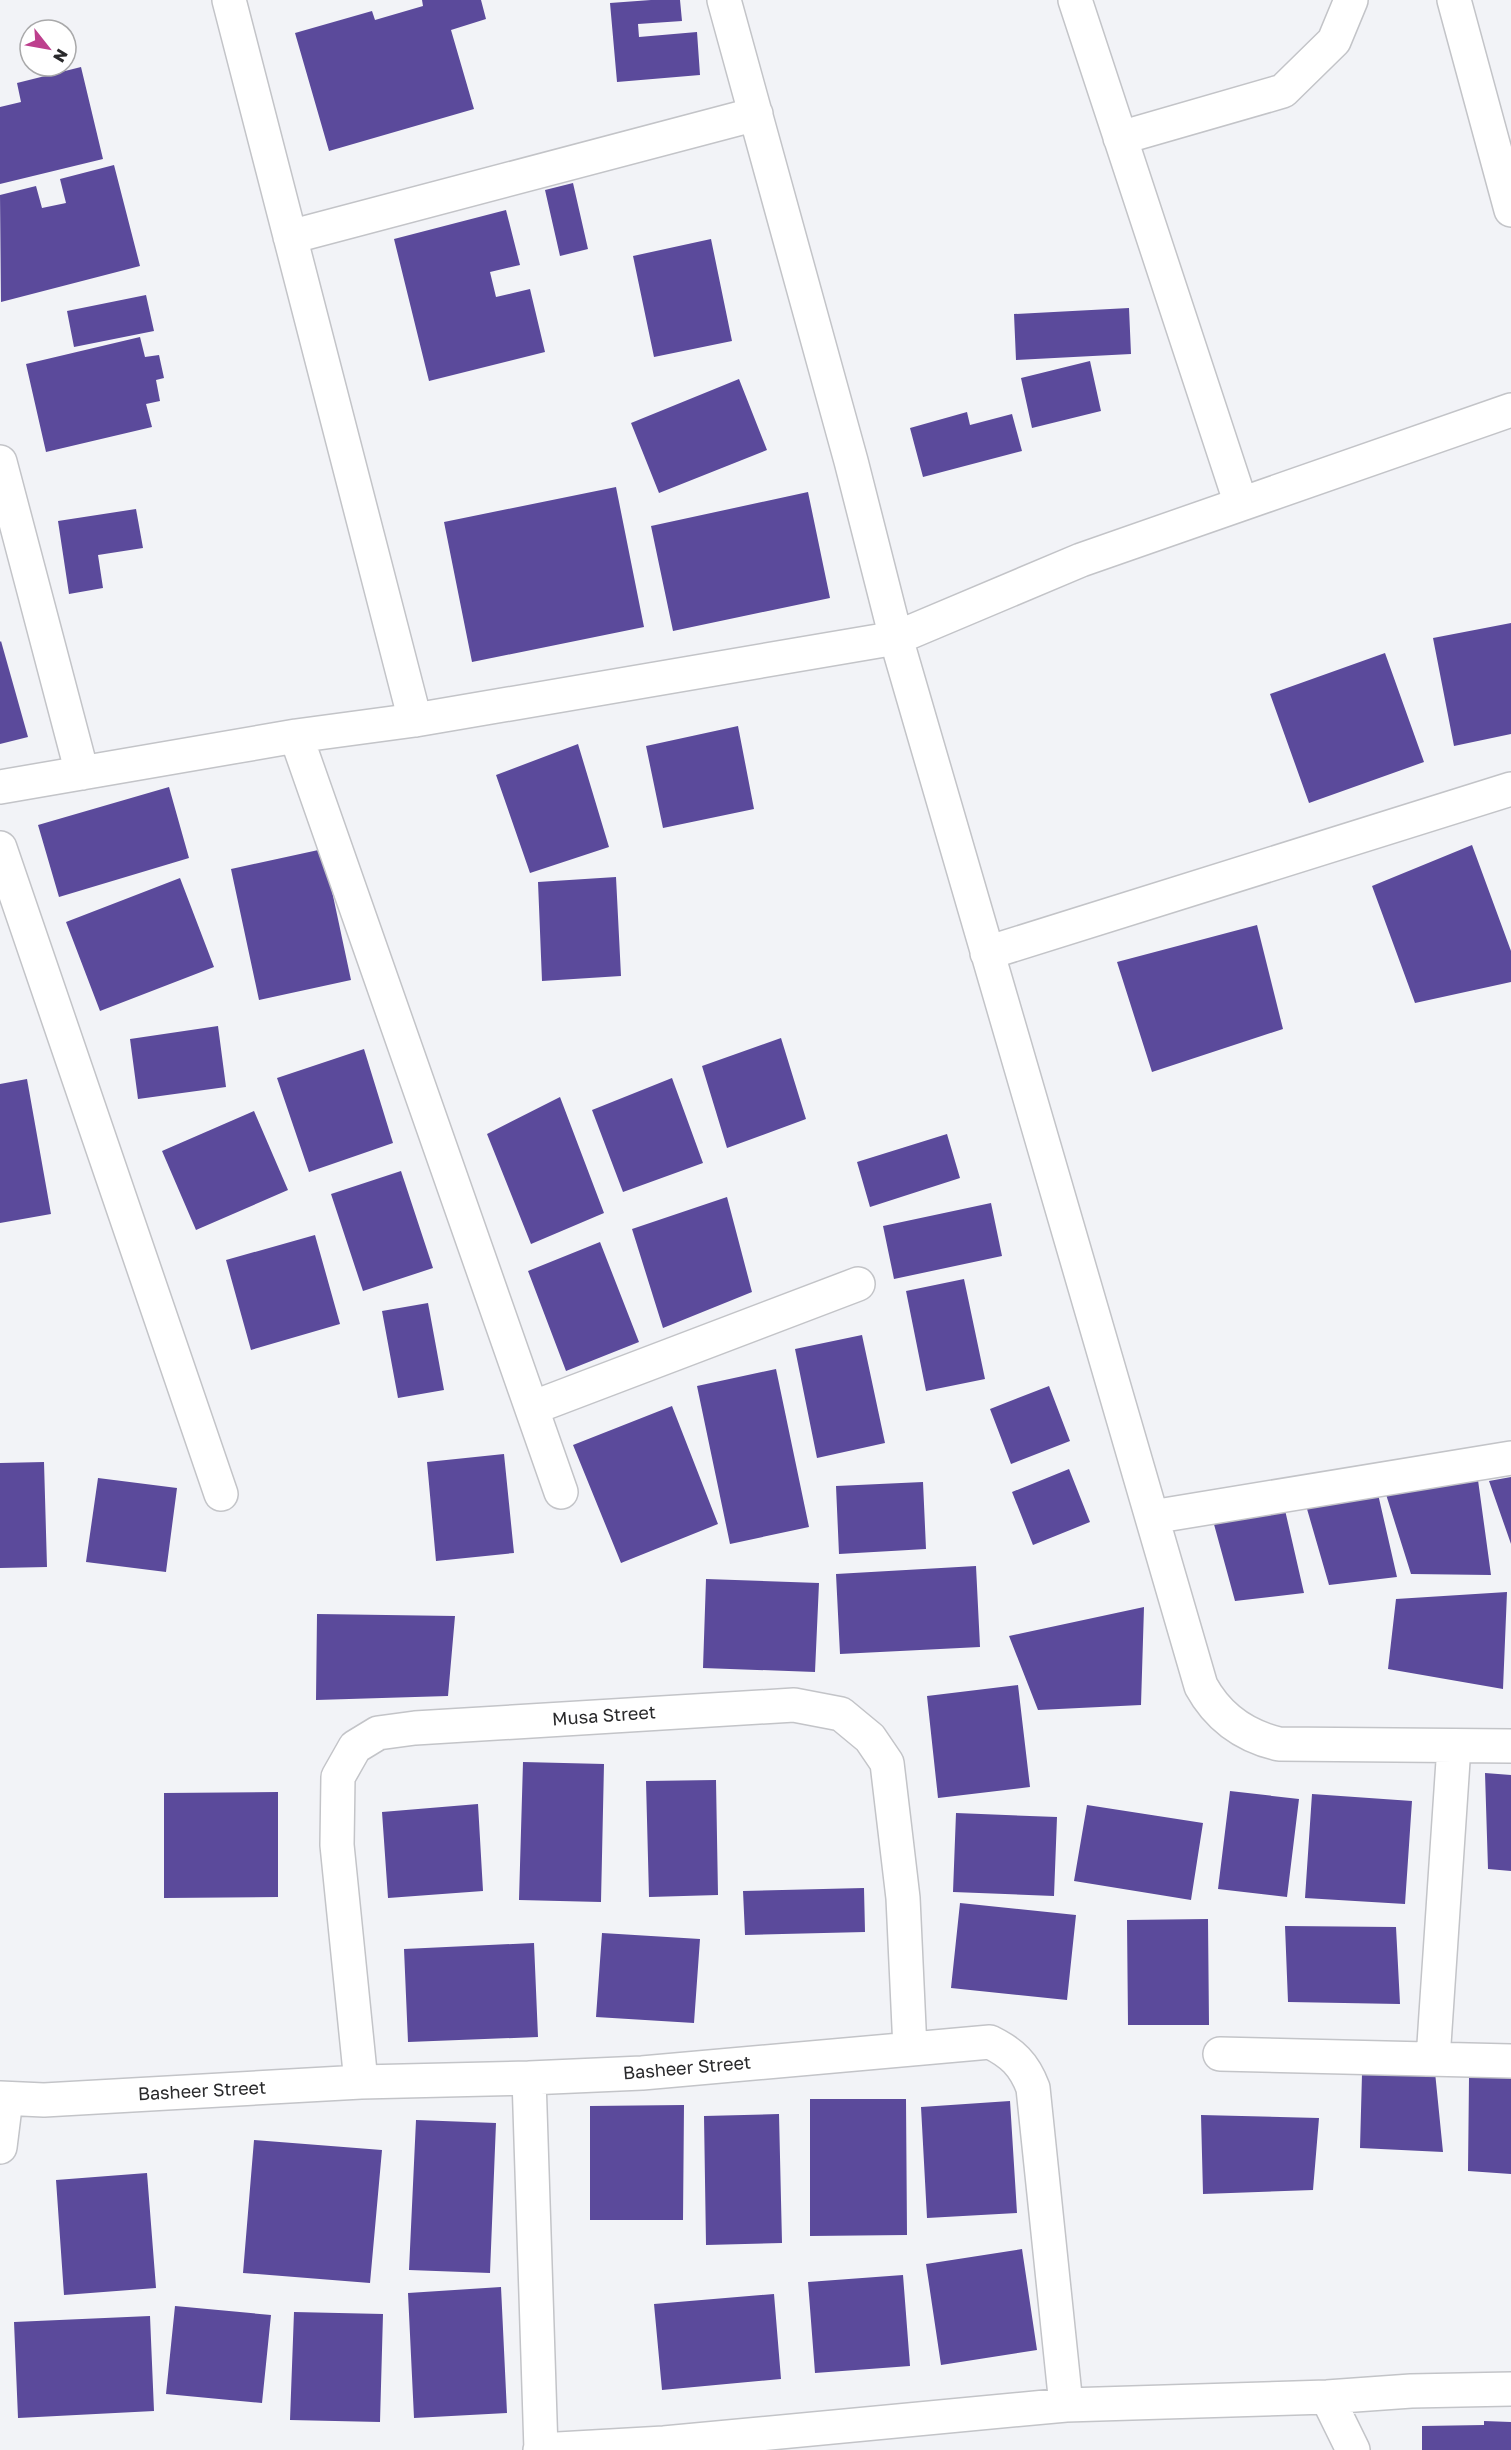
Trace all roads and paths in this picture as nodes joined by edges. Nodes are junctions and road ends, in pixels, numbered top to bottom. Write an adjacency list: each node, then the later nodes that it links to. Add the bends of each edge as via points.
1 (229, 0): 9 (street)
2 (724, 0): 6 (street)
3 (1075, 0): 7 (street)
4 (1351, 0): 7 (street, via 1334,41 1283,91)
5 (1454, 0): 8 (street)
6 (756, 114): 9 (street); 13 (street)
7 (1120, 138): 12 (street)
8 (1511, 210)
9 (290, 237): 14 (street)
10 (1511, 410): 12 (street)
11 (0, 462): 16 (street)
12 (1241, 504): 13 (street, via 1081,560)
13 (896, 639): 14 (street); 20 (street)
14 (415, 720): 15 (street)
15 (296, 736): 16 (street); 22 (street)
16 (82, 773): 17 (street)
17 (0, 787)
18 (1511, 789): 20 (street)
19 (0, 848): 25 (street)
20 (987, 953): 26 (street)
21 (858, 1284): 22 (street)
22 (532, 1408): 24 (street)
23 (1511, 1458): 26 (street)
24 (561, 1492)
25 (221, 1494)
26 (1152, 1517): 27 (street, via 1201,1686 1225,1718 1246,1733 1279,1744)
27 (1454, 1746): 28 (street); 31 (street)
28 (1511, 1746)
29 (910, 2049): 33 (street, Basheer Street, via 642,2073); 34 (street, Musa Street, via 903,1898 887,1763 870,1737 841,1714 794,1705 416,1728 378,1733 355,1747 338,1777 337,1845); 39 (street, Basheer Street, via 990,2042 1018,2059 1027,2073 1033,2088)
30 (1220, 2054): 31 (street)
31 (1433, 2059): 32 (street)
32 (1511, 2061)
33 (529, 2078): 34 (street, Basheer Street); 40 (street)
34 (361, 2082): 35 (street, Basheer Street)
35 (3, 2099): 36 (street)
36 (0, 2147)
37 (1511, 2390): 38 (street)
38 (1327, 2397): 39 (street); 41 (street)
39 (1066, 2405): 40 (street, via 664,2443)
40 (540, 2450)
41 (1353, 2450)

